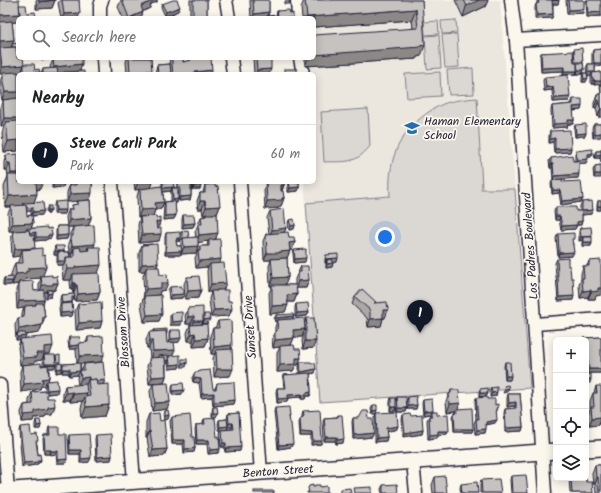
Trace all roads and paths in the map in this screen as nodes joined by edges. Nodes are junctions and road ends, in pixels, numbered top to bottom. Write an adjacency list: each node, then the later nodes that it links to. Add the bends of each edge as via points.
1 (102, 0): 5 (street)
2 (226, 0): 6 (street)
3 (297, 0): 7 (street)
4 (511, 0): 9 (street, Los Padres Boulevard)
5 (100, 16)
6 (229, 16)
7 (298, 16)
8 (601, 35): 9 (street)
9 (516, 40): 19 (street, Los Padres Boulevard)
10 (103, 60): 13 (street)
11 (232, 60): 14 (street)
12 (300, 60): 15 (street)
13 (104, 72)
14 (233, 72)
15 (303, 72)
16 (112, 184): 26 (street, Blossom Drive)
17 (240, 184): 25 (street, Sunset Drive)
18 (601, 319): 19 (street)
19 (535, 324): 23 (street, Los Padres Boulevard)
20 (0, 384): 27 (street)
21 (601, 448): 22 (main road)
22 (589, 449)
23 (549, 451): 24 (main road, Benton Street); 29 (street, Los Padres Boulevard)
24 (413, 461): 25 (main road, Benton Street); 28 (street)
25 (261, 473): 26 (main road, Benton Street)
26 (134, 482): 27 (main road, Benton Street)
27 (4, 491)
28 (416, 493)
29 (545, 493)

